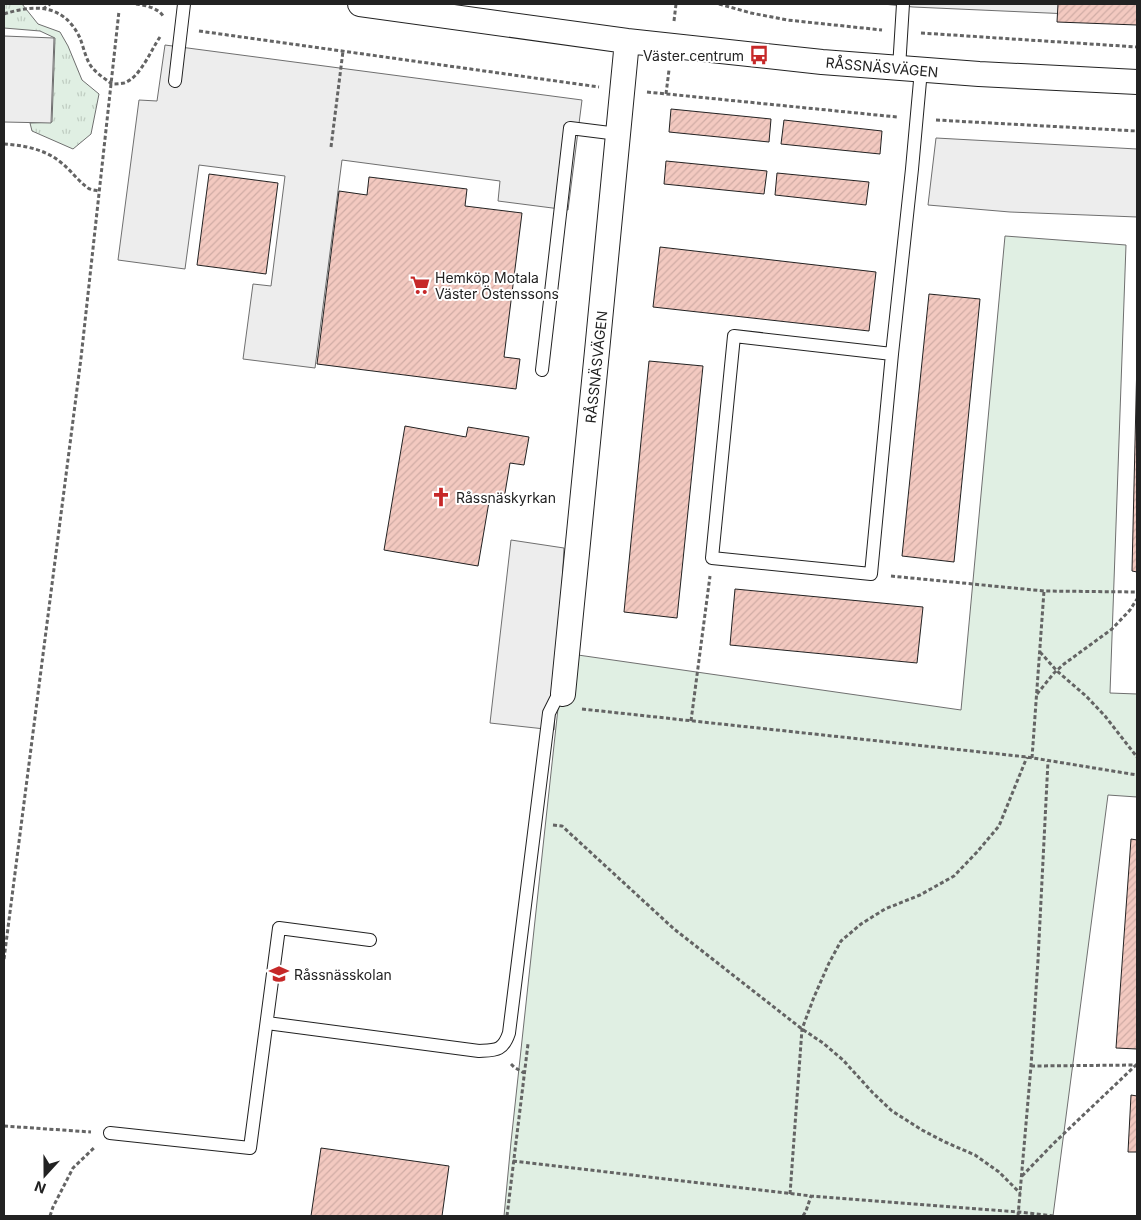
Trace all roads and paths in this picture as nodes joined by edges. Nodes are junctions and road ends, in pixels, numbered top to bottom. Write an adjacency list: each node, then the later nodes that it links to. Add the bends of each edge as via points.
1 (50, 4): 7 (path)
2 (136, 4): 10 (path, via 161,13)
3 (184, 4): 11 (lane)
4 (360, 4): 13 (street, RÅSSNÄSVÄGEN)
5 (719, 4): 12 (path, via 787,20)
6 (903, 4): 12 (lane)
7 (43, 9): 9 (path); 19 (path, via 71,22 90,64)
8 (119, 11): 19 (path)
9 (4, 14)
10 (166, 29): 11 (path); 19 (path, via 137,73 124,83)
11 (181, 29): 15 (path); 17 (lane)
12 (902, 32): 14 (path); 16 (lane)
13 (627, 41): 16 (street, RÅSSNÄSVÄGEN); 20 (street, RÅSSNÄSVÄGEN)
14 (1137, 47)
15 (343, 51): 20 (path); 25 (path)
16 (910, 69): 18 (street, RÅSSNÄSVÄGEN); 21 (lane)
17 (175, 81)
18 (1137, 82)
19 (112, 84): 26 (path)
20 (622, 90): 21 (path); 23 (street, RÅSSNÄSVÄGEN)
21 (917, 118): 22 (path); 27 (lane)
22 (1137, 131)
23 (618, 134): 28 (lane, via 570,128); 37 (street, RÅSSNÄSVÄGEN, via 591,413)
24 (4, 144): 26 (path, via 52,155 89,189)
25 (331, 147)
26 (99, 191): 46 (path)
27 (892, 354): 29 (lane, via 734,336); 30 (lane)
28 (542, 370)
29 (712, 558): 30 (lane); 38 (path)
30 (871, 574): 31 (path)
31 (1044, 591): 32 (path); 34 (path)
32 (1137, 592)
33 (1137, 599): 35 (path, via 1112,629)
34 (1040, 652): 35 (path); 36 (path)
35 (1057, 671): 36 (path); 40 (path, via 1105,716)
36 (1037, 694): 41 (path)
37 (571, 701): 38 (path); 47 (lane, via 556,699 549,713 506,1042 493,1050 479,1051)
38 (691, 721): 39 (path)
39 (1026, 757): 41 (path); 48 (path, via 999,826 954,876 885,909 841,941)
40 (1137, 757)
41 (1032, 758): 42 (path)
42 (1048, 761): 43 (path); 50 (path)
43 (1137, 775)
44 (554, 825): 48 (path, via 562,826 674,929)
45 (370, 940): 47 (lane, via 279,928)
46 (4, 959)
47 (267, 1023): 52 (lane, via 250,1148)
48 (802, 1029): 55 (path, via 843,1060 892,1111 930,1134 975,1155); 56 (path)
49 (1137, 1065): 50 (path); 54 (path)
50 (1031, 1066): 54 (path)
51 (4, 1126): 52 (path)
52 (110, 1133): 59 (path, via 73,1168)
53 (514, 1161): 56 (path)
54 (1022, 1176): 55 (path)
55 (1020, 1193): 58 (path)
56 (790, 1194): 57 (path)
57 (810, 1196): 58 (path); 60 (path)
58 (1018, 1214): 61 (path)
59 (50, 1216)
60 (803, 1216)
61 (1051, 1216)

